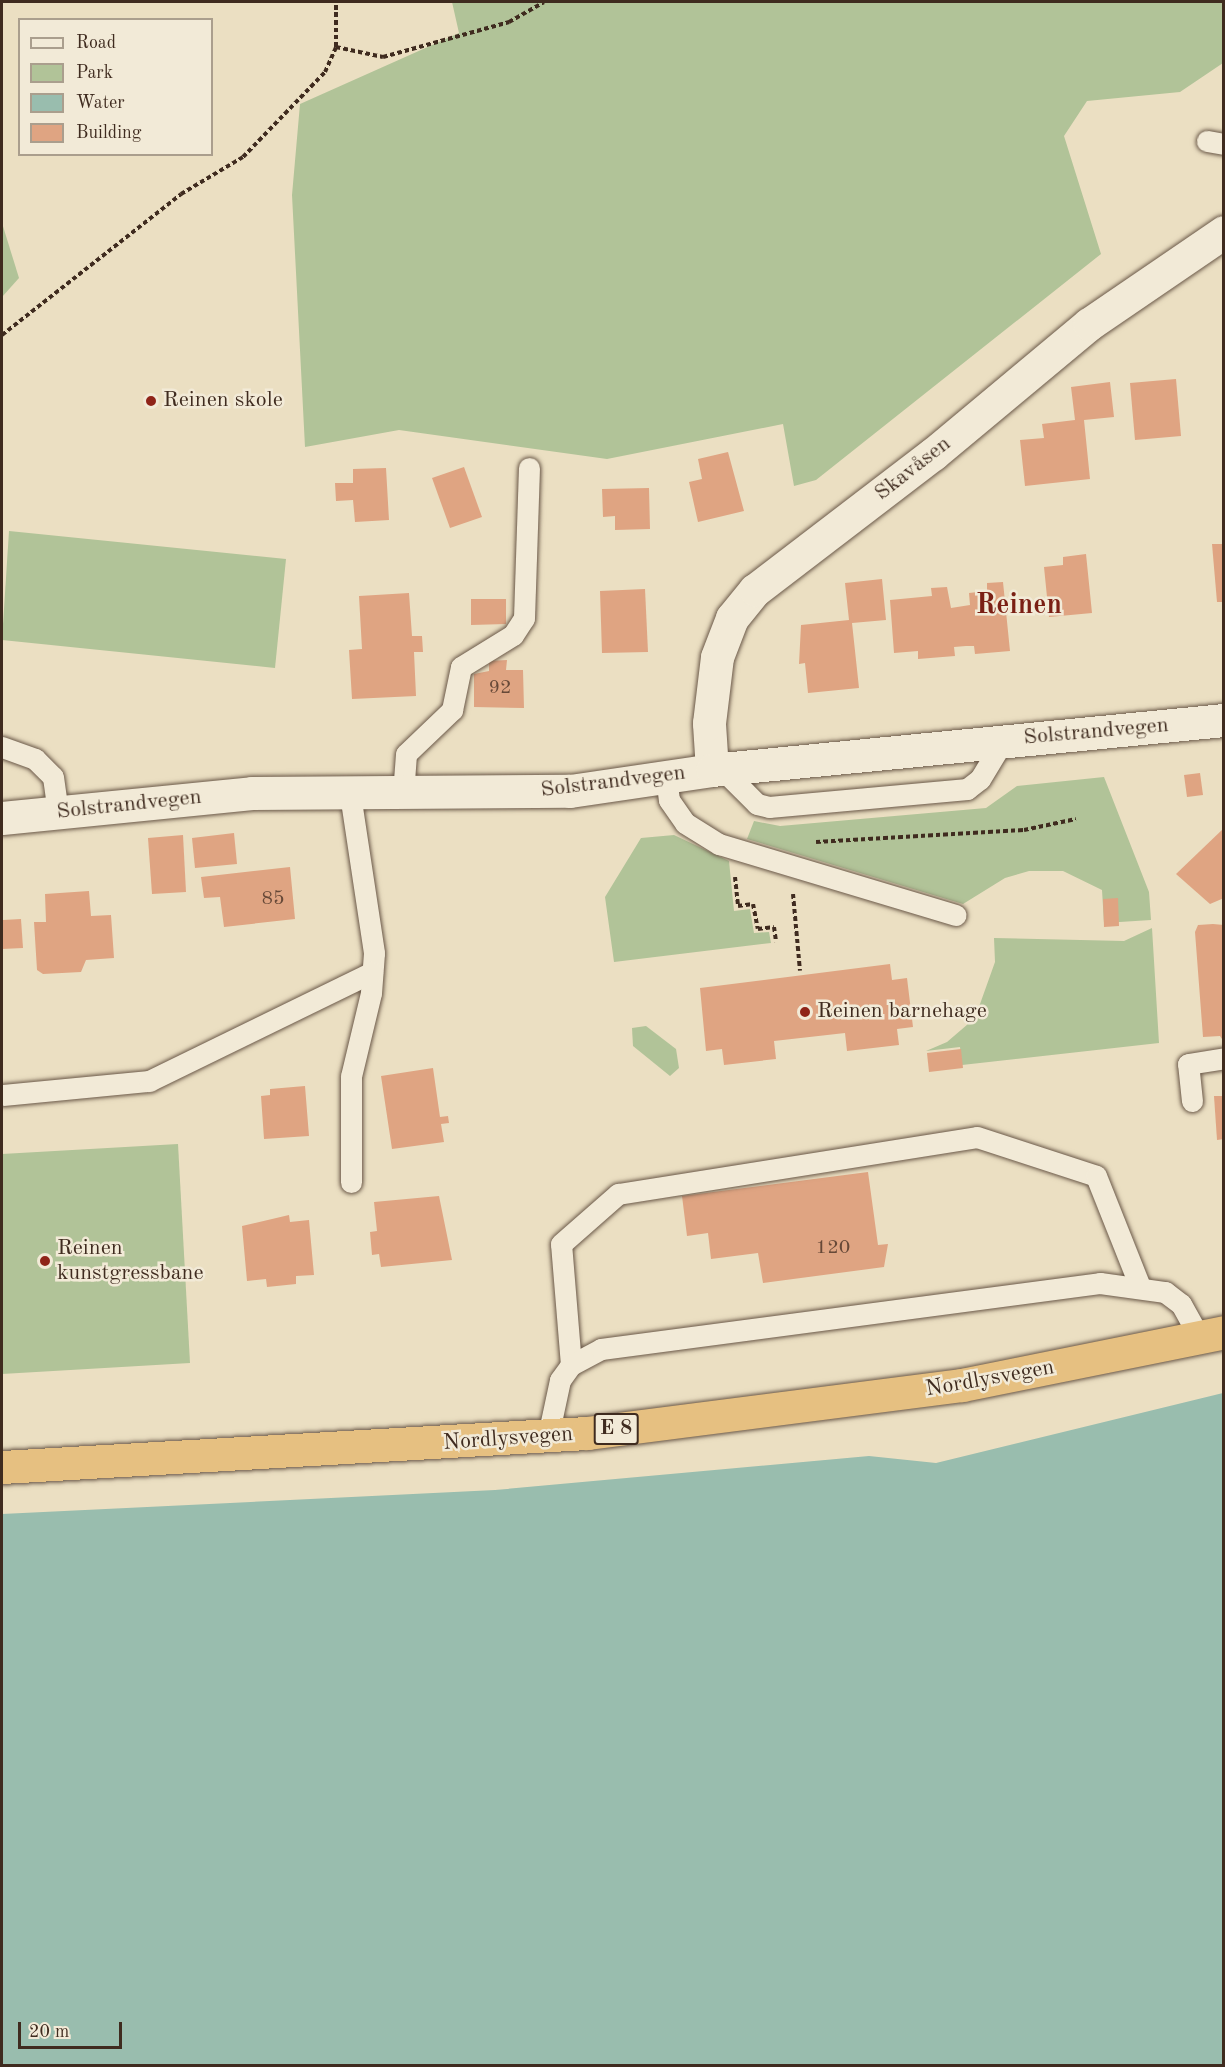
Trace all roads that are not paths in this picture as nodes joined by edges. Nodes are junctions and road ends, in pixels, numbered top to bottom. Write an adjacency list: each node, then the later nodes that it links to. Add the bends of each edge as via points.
1 (1224, 232): 6 (street, Skavåsen, via 1089,324 933,454 755,590 729,623 717,657 709,723)
2 (529, 468): 9 (lane, via 524,618 513,635 461,667 452,710 406,754)
3 (1224, 720): 4 (street, Solstrandvegen)
4 (1003, 741): 6 (street, Solstrandvegen); 6 (lane, via 980,779 967,789 769,807 757,804)
5 (2, 747): 10 (lane, via 35,759 53,777)
6 (717, 770): 7 (street, Solstrandvegen)
7 (666, 776): 9 (street, Solstrandvegen, via 559,792); 12 (lane, via 669,800 696,832 791,868)
8 (350, 794): 9 (street, Solstrandvegen); 10 (street, Solstrandvegen, via 252,793); 13 (lane, via 373,931)
9 (403, 794)
10 (58, 812): 11 (street, Solstrandvegen)
11 (2, 818)
12 (956, 915)
13 (372, 972): 15 (lane, via 149,1081); 17 (lane, via 351,1076)
14 (1224, 1058): 16 (lane, via 1188,1064)
15 (3, 1095)
16 (1192, 1101)
17 (351, 1182)
18 (1138, 1284): 19 (lane, via 1180,1304); 20 (lane, via 1100,1283 601,1349); 20 (lane, via 1096,1176 977,1137 618,1194 561,1244)
19 (1212, 1335): 21 (highway, Nordlysvegen / E 8, via 889,1396)
20 (571, 1365): 21 (lane, via 560,1380)
21 (548, 1436): 22 (highway, Nordlysvegen / E 8)
22 (2, 1467)

